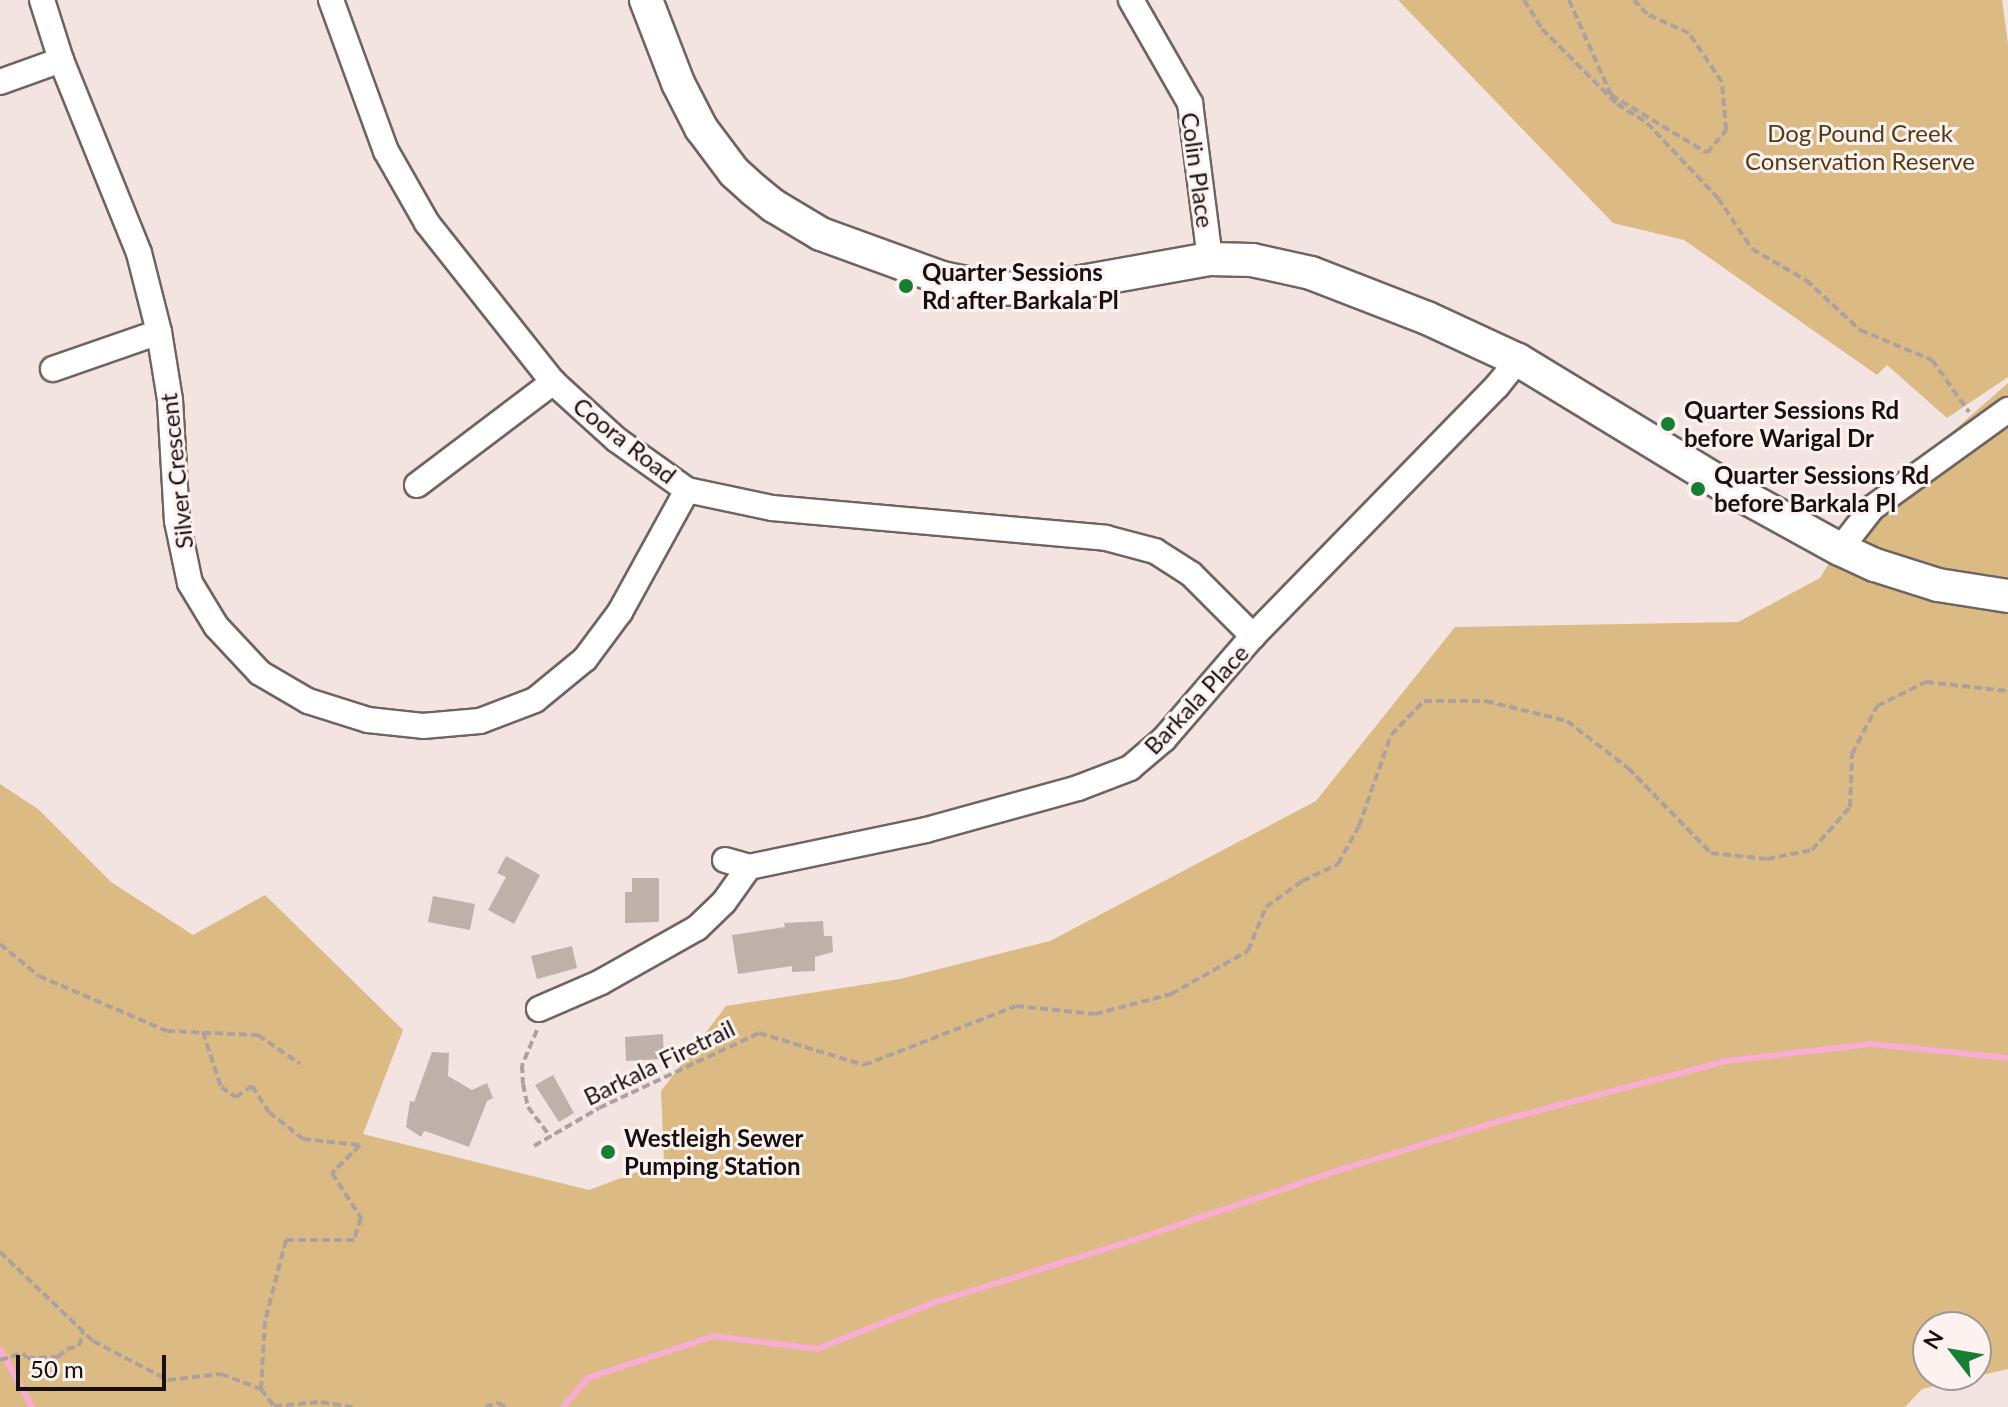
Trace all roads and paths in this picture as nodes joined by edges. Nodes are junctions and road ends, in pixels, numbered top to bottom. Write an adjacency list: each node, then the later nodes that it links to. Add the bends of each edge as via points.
1 (42, 0): 8 (street, Silver Crescent)
2 (331, 0): 14 (street, Coora Road, via 405,190)
3 (646, 0): 10 (main road, via 701,128 754,190 821,234 942,278 995,289 1053,287)
4 (1131, 0): 10 (street, Colin Place, via 1190,103)
5 (1524, 0): 16 (path, via 1542,29 1617,104 1647,123 1718,198 1752,249 1806,280 1860,330 1932,360)
6 (1569, 0): 7 (path, via 1611,95 1707,153 1726,130 1722,82 1689,33 1647,14)
7 (1634, 0)
8 (61, 60): 9 (street); 11 (street, Silver Crescent, via 139,253)
9 (0, 82)
10 (1210, 259): 12 (main road, via 1252,260 1311,273)
11 (159, 332): 13 (street); 18 (street, Silver Crescent, via 170,400 177,521 190,583 216,626 260,673 308,701 368,720 423,726 480,721 535,700 585,659 620,612)
12 (1518, 360): 19 (main road); 21 (street, Barkala Place)
13 (53, 369)
14 (553, 382): 17 (street); 18 (street, Coora Road, via 617,440)
15 (2008, 410): 16 (street)
16 (1982, 430): 19 (street, via 1872,508)
17 (417, 485)
18 (687, 490): 21 (street, Coora Road, via 772,508 1106,538 1155,551 1191,574)
19 (1840, 549): 20 (main road, via 1938,585)
20 (2008, 596)
21 (1253, 636): 24 (street, Barkala Place, via 1196,706 1130,768 1078,788 926,830)
22 (2008, 691): 29 (path, Barkala Firetrail, via 1926,682 1877,706 1852,754 1850,807 1812,850 1767,859 1711,853 1628,768 1567,721 1486,701 1424,701 1391,735 1359,826 1338,864 1266,907 1248,951 1171,994 1095,1014 1016,1006 864,1065 759,1033 599,1108)
23 (725, 860): 24 (street, Barkala Place)
24 (749, 867): 26 (street, via 697,928 601,982)
25 (0, 944): 27 (path, via 39,976 167,1031)
26 (539, 1009): 29 (path, via 537,1030 522,1065 523,1084 528,1107)
27 (203, 1032): 28 (path, via 258,1035); 34 (path, via 221,1087 236,1097 252,1086 269,1112 303,1139 360,1145 332,1173 361,1218 354,1240 286,1240 265,1321)
28 (300, 1064)
29 (551, 1137): 30 (path, Barkala Firetrail)
30 (534, 1146)
31 (0, 1252): 32 (path)
32 (83, 1332): 33 (path, via 79,1346 58,1357 27,1358 23,1353); 34 (path, via 168,1380 221,1374)
33 (0, 1360)
34 (261, 1389): 35 (path, via 274,1406)
35 (335, 1404): 36 (path)
36 (353, 1407)
37 (485, 1407): 38 (path)
38 (506, 1407)

